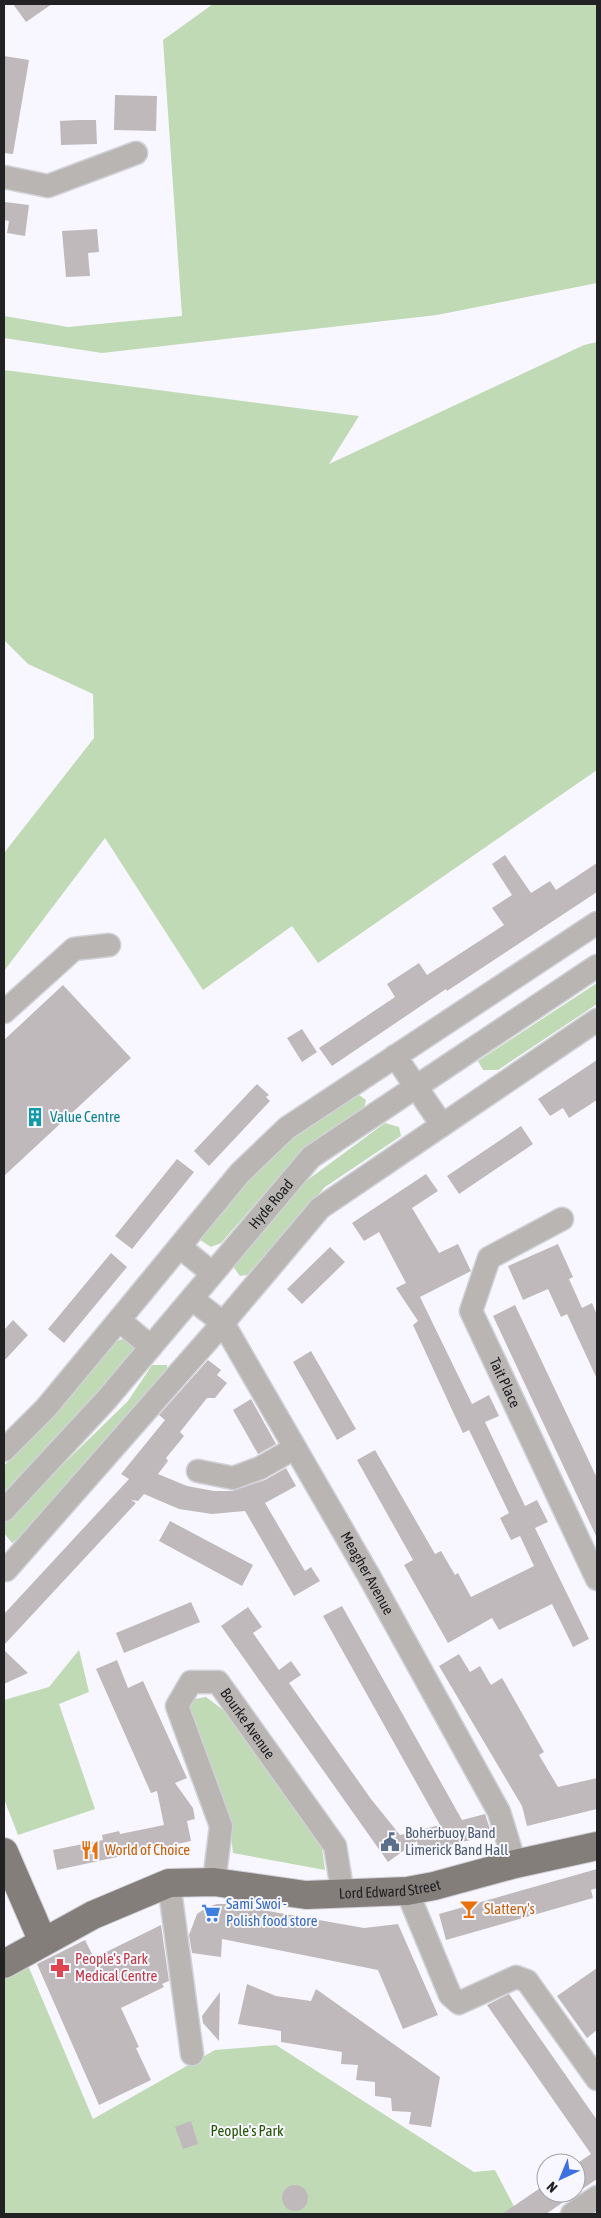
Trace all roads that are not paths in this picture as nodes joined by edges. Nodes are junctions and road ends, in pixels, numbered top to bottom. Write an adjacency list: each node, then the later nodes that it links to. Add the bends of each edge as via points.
1 (136, 153): 2 (street, via 48,186)
2 (4, 177)
3 (597, 923): 8 (street)
4 (109, 945): 6 (street, via 74,949)
5 (597, 966): 9 (street, Hyde Road)
6 (4, 1012)
7 (597, 1020): 10 (street)
8 (395, 1056): 9 (street); 12 (street, via 287,1128 240,1173)
9 (417, 1086): 10 (street); 13 (street, Hyde Road, via 311,1156)
10 (442, 1125): 16 (street, via 320,1208)
11 (562, 1220): 23 (street, Tait Place, via 489,1258 471,1312)
12 (180, 1247): 13 (street); 15 (street)
13 (212, 1273): 14 (street, Hyde Road)
14 (192, 1299): 16 (street, Meagher Avenue); 17 (street, Hyde Road)
15 (119, 1320): 17 (street); 19 (street, via 46,1408)
16 (223, 1323): 18 (street, Meagher Avenue); 22 (street)
17 (151, 1347): 21 (street, Hyde Road)
18 (295, 1448): 20 (street, via 260,1468 233,1478); 26 (street, Meagher Avenue, via 499,1812)
19 (4, 1450)
20 (198, 1471)
21 (4, 1510)
22 (6, 1570)
23 (597, 1580)
24 (597, 1846): 26 (main road, Lord Edward Street)
25 (4, 1852): 31 (main road)
26 (515, 1864): 29 (main road, Lord Edward Street)
27 (214, 1882): 28 (main road, Lord Edward Street); 30 (main road, Lord Edward Street, via 306,1895); 30 (street, Bourke Avenue, via 222,1826 177,1706 191,1682 218,1682 335,1846)
28 (169, 1883): 31 (main road, Lord Edward Street, via 93,1914); 34 (street)
29 (407, 1891): 30 (main road, Lord Edward Street); 33 (street, via 450,1995 459,2003 516,1977 527,1981)
30 (343, 1895)
31 (43, 1942): 32 (main road, Lord Edward Street)
32 (4, 1964)
33 (590, 2052): 35 (street)
34 (192, 2054)
35 (597, 2079)
36 (597, 2197): 37 (street)
37 (572, 2214)

